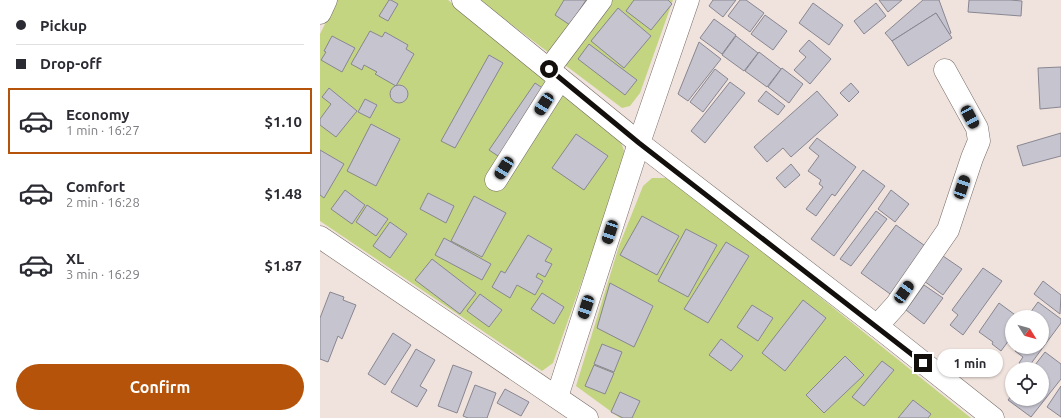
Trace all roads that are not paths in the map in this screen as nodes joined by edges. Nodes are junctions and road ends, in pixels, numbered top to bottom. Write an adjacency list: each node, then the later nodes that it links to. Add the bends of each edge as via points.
1 (326, 0): 5 (street)
2 (463, 0): 7 (street)
3 (601, 0): 7 (street)
4 (688, 0): 8 (street)
5 (320, 13)
6 (945, 70): 11 (street, via 977,128 979,141 948,230 896,305)
7 (554, 74): 8 (street); 9 (street)
8 (639, 143): 11 (street); 12 (street)
9 (496, 180)
10 (320, 237): 12 (street)
11 (877, 326): 14 (street)
12 (557, 397): 13 (street)
13 (587, 418)
14 (993, 418)

